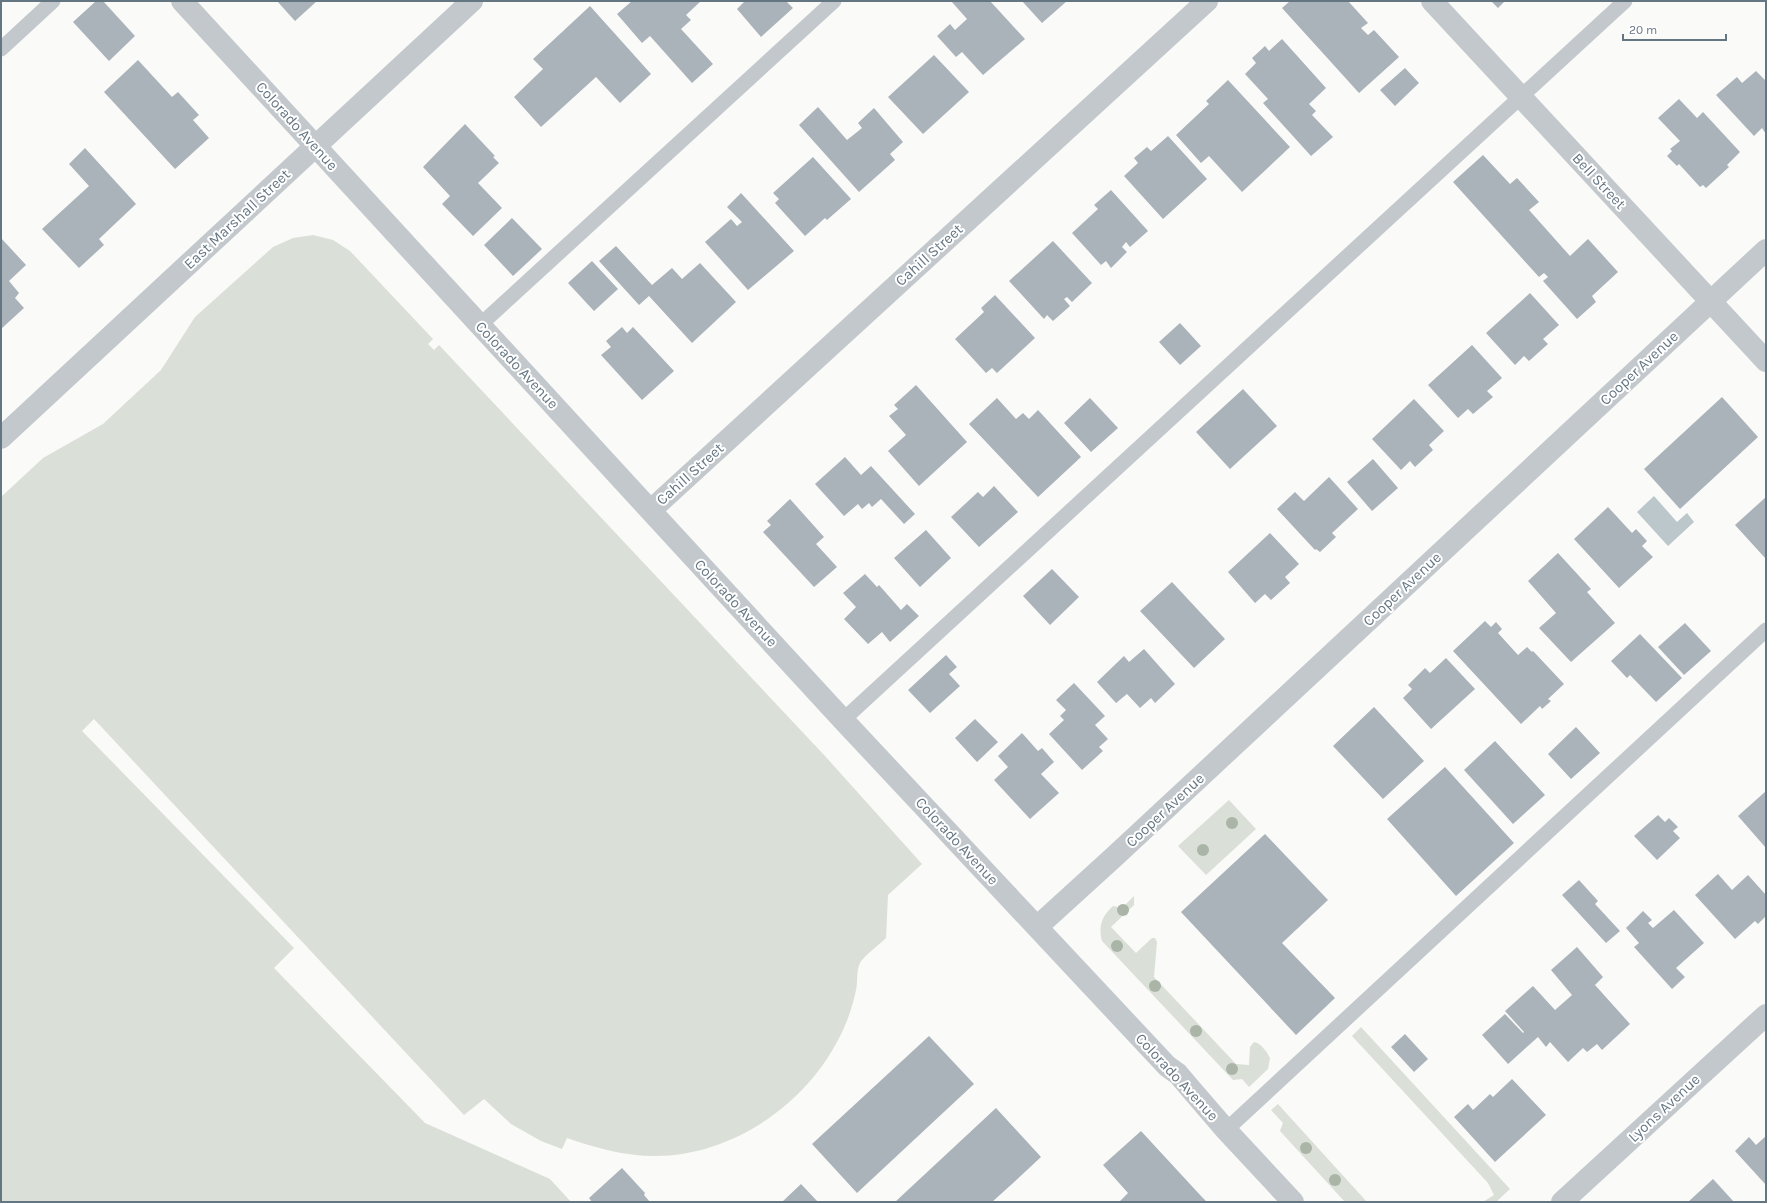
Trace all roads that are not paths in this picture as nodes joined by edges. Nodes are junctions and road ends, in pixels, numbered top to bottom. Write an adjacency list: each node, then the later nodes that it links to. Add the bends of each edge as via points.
1 (53, 1): 8 (lane)
2 (182, 1): 10 (street, Colorado Avenue)
3 (472, 1): 10 (street, East Marshall Street)
4 (834, 1): 13 (lane)
5 (1207, 1): 16 (street, Cahill Street)
6 (1432, 1): 9 (street, Bell Street)
7 (1625, 1): 9 (lane)
8 (1, 49)
9 (1522, 97): 12 (street, Bell Street); 18 (lane)
10 (316, 146): 13 (street, Colorado Avenue); 15 (street, East Marshall Street)
11 (1766, 250): 12 (street, Cooper Avenue)
12 (1711, 301): 14 (street, Bell Street); 19 (street, Cooper Avenue)
13 (480, 325): 16 (street, Colorado Avenue)
14 (1766, 361)
15 (1, 438)
16 (650, 510): 18 (street, Colorado Avenue)
17 (1766, 630): 21 (lane)
18 (843, 720): 19 (street, Colorado Avenue)
19 (1037, 927): 21 (street, Colorado Avenue, via 1182,1079)
20 (1766, 1015): 23 (street, Lyons Avenue)
21 (1226, 1130): 22 (street, Colorado Avenue)
22 (1294, 1202)
23 (1562, 1202)

